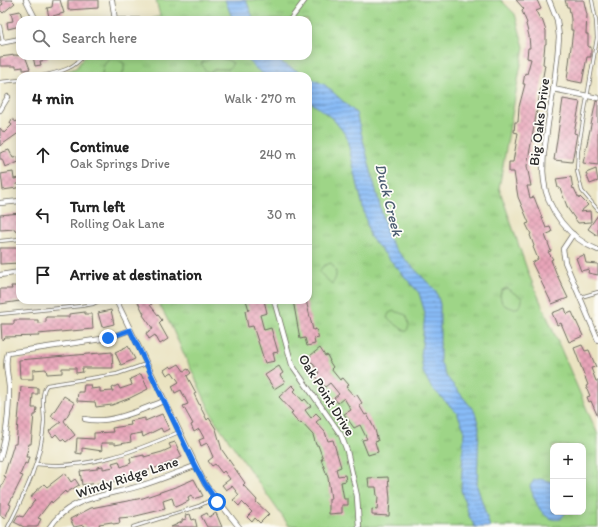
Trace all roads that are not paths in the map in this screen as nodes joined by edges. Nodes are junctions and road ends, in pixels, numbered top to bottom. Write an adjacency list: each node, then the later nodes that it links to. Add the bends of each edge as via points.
1 (26, 0): 6 (street)
2 (112, 0): 7 (street)
3 (305, 0): 8 (street)
4 (550, 0): 16 (street, Big Oaks Drive, via 559,38)
5 (592, 0): 17 (lane, via 597,38)
6 (34, 16)
7 (114, 16)
8 (293, 16)
9 (0, 26): 11 (lane)
10 (16, 40): 11 (street)
11 (2, 42)
12 (80, 60): 13 (lane, via 69,69)
13 (57, 72)
14 (16, 80): 15 (lane)
15 (0, 82)
16 (553, 89): 17 (street); 24 (street, Big Oaks Drive, via 544,156 544,181 554,211)
17 (588, 96): 19 (street); 23 (lane, via 577,171 582,191)
18 (8, 97): 20 (street)
19 (598, 98)
20 (0, 110)
21 (16, 201): 22 (street)
22 (0, 203)
23 (598, 210)
24 (573, 234): 27 (street, Big Oaks Drive); 31 (street, via 566,244 563,255)
25 (16, 239): 26 (lane)
26 (0, 241)
27 (598, 250)
28 (16, 273): 29 (street)
29 (0, 276)
30 (598, 292): 31 (lane)
31 (580, 297): 37 (street)
32 (93, 304): 35 (lane)
33 (118, 304): 36 (street)
34 (275, 304): 50 (street, Oak Point Drive, via 292,365 341,434 348,451 357,496)
35 (0, 314)
36 (130, 330): 38 (street); 42 (street, via 108,338 8,352 5,360 9,386 7,428)
37 (598, 338)
38 (146, 364): 39 (street); 43 (lane, via 117,374 47,385 44,390 44,423)
39 (164, 401): 40 (street, via 115,418 95,422); 41 (street)
40 (84, 419)
41 (179, 432): 43 (lane, via 107,459 62,465); 44 (street)
42 (0, 458)
43 (36, 464): 46 (lane, via 28,488)
44 (195, 466): 45 (street); 47 (street, Windy Ridge Lane, via 144,485 89,498 57,516)
45 (214, 498): 48 (lane, via 199,506); 49 (street)
46 (8, 527)
47 (50, 527)
48 (133, 527)
49 (239, 527)
50 (359, 527)

